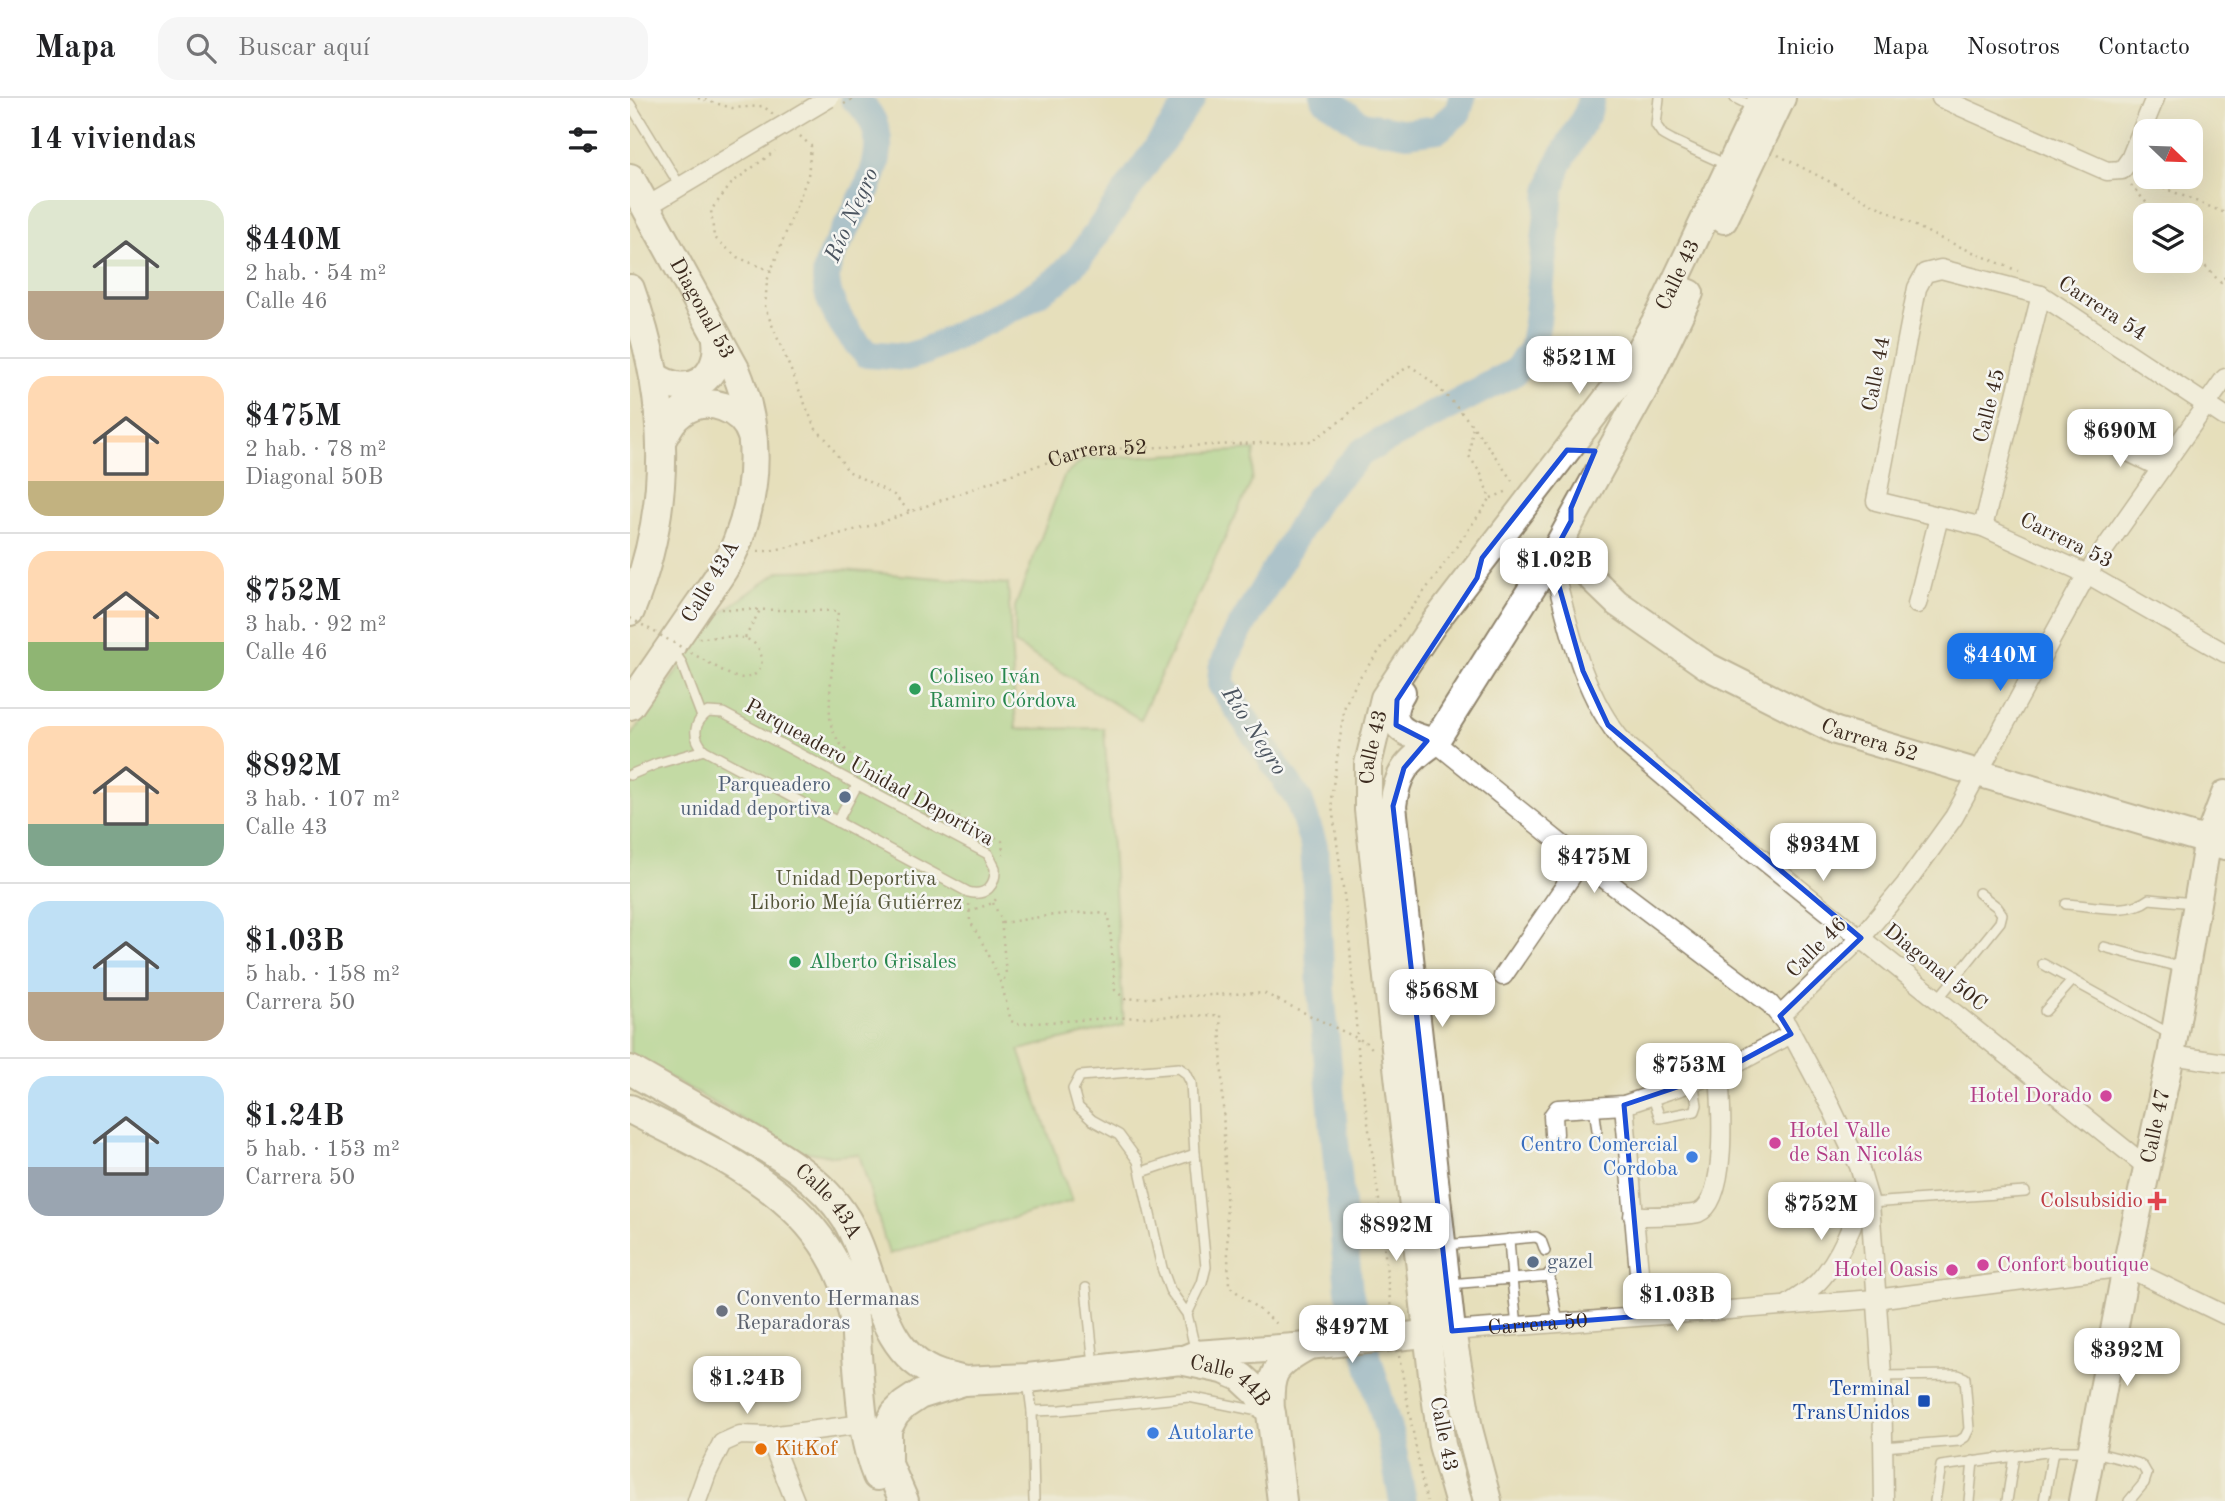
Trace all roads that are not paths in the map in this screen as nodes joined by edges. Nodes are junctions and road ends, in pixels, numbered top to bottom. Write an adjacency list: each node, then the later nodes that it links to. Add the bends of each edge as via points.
1 (829, 98): 10 (street, bridge, via 777,134)
2 (1658, 98): 8 (lane, via 1656,125 1663,135)
3 (1782, 98): 27 (street, Calle 43, via 1646,386)
4 (1941, 98): 5 (street, via 2091,165 2122,171)
5 (2155, 98)
6 (1751, 101): 8 (street, Calle 43)
7 (630, 104): 10 (lane)
8 (1729, 166): 23 (street, Calle 43, via 1625,375)
9 (630, 177): 11 (main road, Diagonal 53)
10 (680, 187): 11 (street)
11 (646, 207): 15 (main road, Diagonal 53)
12 (1941, 270): 14 (street, Carrera 54); 25 (street, Calle 44, via 1925,273 1917,288)
13 (630, 289): 16 (main road)
14 (2041, 295): 18 (street, Carrera 54); 28 (street, Calle 45)
15 (718, 339): 16 (main road, via 716,364 700,382 676,387); 22 (main road, Diagonal 53, via 743,389)
16 (654, 376): 21 (main road)
17 (2225, 378): 18 (street, Calle 46)
18 (2205, 404): 19 (street, Carrera 54); 24 (street, Calle 46)
19 (2225, 417)
20 (2096, 436): 24 (street)
21 (662, 439): 22 (main road, via 684,410 702,404 721,405 743,420); 31 (main road, via 658,516)
22 (755, 445): 35 (main road, Calle 43A, via 753,491 738,542)
23 (1567, 450): 27 (street, via 1590,449 1596,456 1571,508); 30 (street, Calle 43)
24 (2161, 468): 32 (street, Calle 46)
25 (1875, 501): 26 (street, Carrera 53)
26 (1939, 516): 28 (street, Carrera 53); 33 (street)
27 (1572, 522): 29 (street, Calle 43)
28 (1983, 527): 32 (street, Carrera 53)
29 (1555, 552): 39 (street, Calle 43); 41 (street, Carrera 52, via 1617,603 1707,666 1836,731); 51 (street, Diagonal 50C, via 1583,671 1608,725 1638,755)
30 (1482, 558): 39 (street, via 1477,578 1397,700 1396,725 1404,733); 93 (street, Calle 43, via 1384,698 1368,764 1368,810)
31 (639, 564): 34 (main road)
32 (2087, 574): 36 (street, Carrera 53); 41 (street, Calle 46)
33 (1917, 604)
34 (630, 611)
35 (670, 647): 37 (main road, Calle 43A); 38 (lane, via 681,662)
36 (2225, 653)
37 (630, 705)
38 (702, 717): 40 (lane, via 695,733); 43 (lane, Parqueadero Unidad Deportiva, via 708,712 723,713)
39 (1435, 742): 47 (street); 80 (street, Calle 43, via 1404,768 1393,806)
40 (704, 750): 42 (lane); 45 (lane)
41 (1978, 773): 46 (street, Carrera 52); 51 (street, Calle 46, via 1954,817 1906,885)
42 (630, 775)
43 (857, 785): 45 (lane); 45 (lane, Parqueadero Unidad Deportiva, via 988,854 995,868 992,883 980,894 968,892)
44 (2225, 794): 46 (street, Calle 47)
45 (837, 822)
46 (2217, 843): 50 (street, Calle 47)
47 (1582, 860): 55 (street); 59 (street)
48 (1979, 893): 57 (lane, via 1997,907 2002,914 2000,922)
49 (2066, 904): 50 (lane, via 2122,909 2149,899)
50 (2196, 904): 54 (street, Calle 47)
51 (1861, 938): 57 (street, Diagonal 50C); 59 (street, Calle 46)
52 (2104, 947): 54 (lane)
53 (2043, 964): 56 (lane)
54 (2185, 968): 61 (street, Calle 47)
55 (1503, 975)
56 (2073, 980): 58 (lane); 61 (lane)
57 (1938, 999): 73 (street, Diagonal 50C)
58 (2045, 1012)
59 (1780, 1016): 60 (street)
60 (1791, 1034): 64 (street); 75 (street, via 1832,1109)
61 (2172, 1046): 62 (street); 73 (street, Calle 47)
62 (2225, 1063)
63 (630, 1070): 99 (main road, Calle 43A, via 760,1144 820,1188 858,1238 884,1316 903,1349 926,1368)
64 (1719, 1073): 65 (street); 78 (street, via 1722,1150 1710,1203 1699,1213)
65 (1693, 1082): 66 (street); 66 (lane, via 1695,1111 1660,1118)
66 (1652, 1095): 67 (street)
67 (1624, 1105): 68 (street); 78 (street)
68 (1594, 1107): 70 (lane); 71 (street, via 1559,1109 1553,1116)
69 (630, 1109): 102 (main road, Calle 43A, via 763,1181 817,1234 845,1283 855,1320)
70 (1597, 1129)
71 (1554, 1134)
72 (1195, 1154): 74 (lane); 74 (lane, via 1191,1083 1179,1068 1080,1076 1073,1089 1078,1107 1119,1135); 88 (lane, via 1206,1267)
73 (2147, 1167): 82 (street, Calle 47)
74 (1142, 1172): 88 (lane, via 1162,1268)
75 (1865, 1185): 77 (street); 87 (street, via 1857,1216 1830,1264 1818,1282)
76 (2025, 1192): 77 (lane)
77 (1870, 1203): 86 (street)
78 (1633, 1216): 90 (street)
79 (1509, 1239): 80 (lane); 81 (lane, via 1536,1237); 83 (lane)
80 (1442, 1245): 84 (street, Calle 43)
81 (1545, 1251)
82 (2126, 1267): 86 (street, Carrera 50); 89 (street); 106 (street, Calle 47)
83 (1512, 1279): 84 (lane); 91 (lane, via 1549,1274); 92 (lane)
84 (1447, 1284): 93 (street, Calle 43)
85 (1086, 1288): 96 (lane)
86 (1875, 1299): 87 (street, Carrera 50); 97 (street)
87 (1787, 1305): 90 (street, Carrera 50)
88 (1187, 1314): 95 (lane)
89 (2225, 1315)
90 (1643, 1316): 91 (street, Carrera 50)
91 (1558, 1323): 92 (street, Carrera 50)
92 (1517, 1326): 93 (street, Carrera 50)
93 (1440, 1332): 94 (street, Carrera 50); 115 (street, Calle 43, via 1442,1445); 116 (street, Calle 43)
94 (1316, 1346): 95 (street, Carrera 50); 101 (street, Calle 44B, via 1286,1358 1275,1371)
95 (1188, 1357): 96 (main road, Carrera 50); 101 (main road, Calle 44B, via 1241,1377)
96 (1095, 1371): 98 (main road, Carrera 50)
97 (1882, 1376): 104 (street); 104 (lane, via 1965,1378 1969,1429 1959,1441)
98 (1028, 1378): 99 (main road, Carrera 50); 100 (lane)
99 (964, 1381): 112 (main road, via 919,1395 895,1414 887,1429 887,1462)
100 (1032, 1410): 101 (lane, via 1189,1397); 113 (lane)
101 (1271, 1413): 114 (main road, Calle 44B)
102 (863, 1424): 103 (street); 111 (main road, Calle 43A, via 872,1465)
103 (769, 1436): 109 (street, via 740,1435 722,1443); 110 (street)
104 (1883, 1447): 117 (street)
105 (2053, 1451): 106 (lane); 107 (lane); 121 (lane)
106 (2091, 1451): 122 (street, Calle 47); 123 (lane, via 2143,1467 2147,1474 2144,1483)
107 (2014, 1456): 108 (lane); 120 (lane)
108 (1973, 1461): 118 (lane, via 1941,1466); 119 (lane)
109 (697, 1501)
110 (795, 1501)
111 (888, 1501)
112 (904, 1501)
113 (1034, 1501)
114 (1283, 1501)
115 (1458, 1501)
116 (1488, 1501)
117 (1884, 1501)
118 (1935, 1501)
119 (1969, 1501)
120 (2007, 1501)
121 (2044, 1501)
122 (2082, 1501)
123 (2129, 1501)

